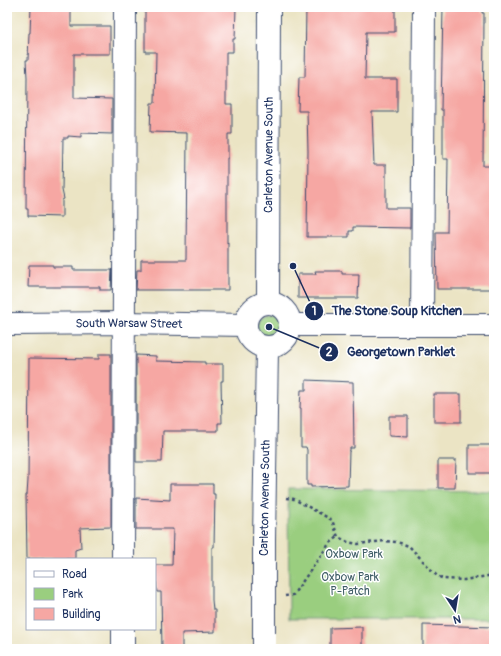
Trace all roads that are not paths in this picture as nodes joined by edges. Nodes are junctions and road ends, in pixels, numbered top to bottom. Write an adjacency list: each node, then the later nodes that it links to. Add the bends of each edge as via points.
1 (125, 7): 6 (street)
2 (269, 7): 4 (street, Carleton Avenue South)
3 (424, 7): 9 (street)
4 (268, 303): 7 (street, via 281,306); 8 (street, via 253,309)
5 (8, 323): 6 (street, South Warsaw Street)
6 (123, 323): 8 (street, South Warsaw Street); 12 (street)
7 (291, 324): 9 (street); 11 (street, via 290,332 282,344)
8 (246, 325): 11 (street, via 248,336 253,342)
9 (422, 325): 10 (street)
10 (494, 325)
11 (267, 348): 15 (street, Carleton Avenue South)
12 (123, 558)
13 (123, 630): 14 (street)
14 (123, 649)
15 (264, 649)

